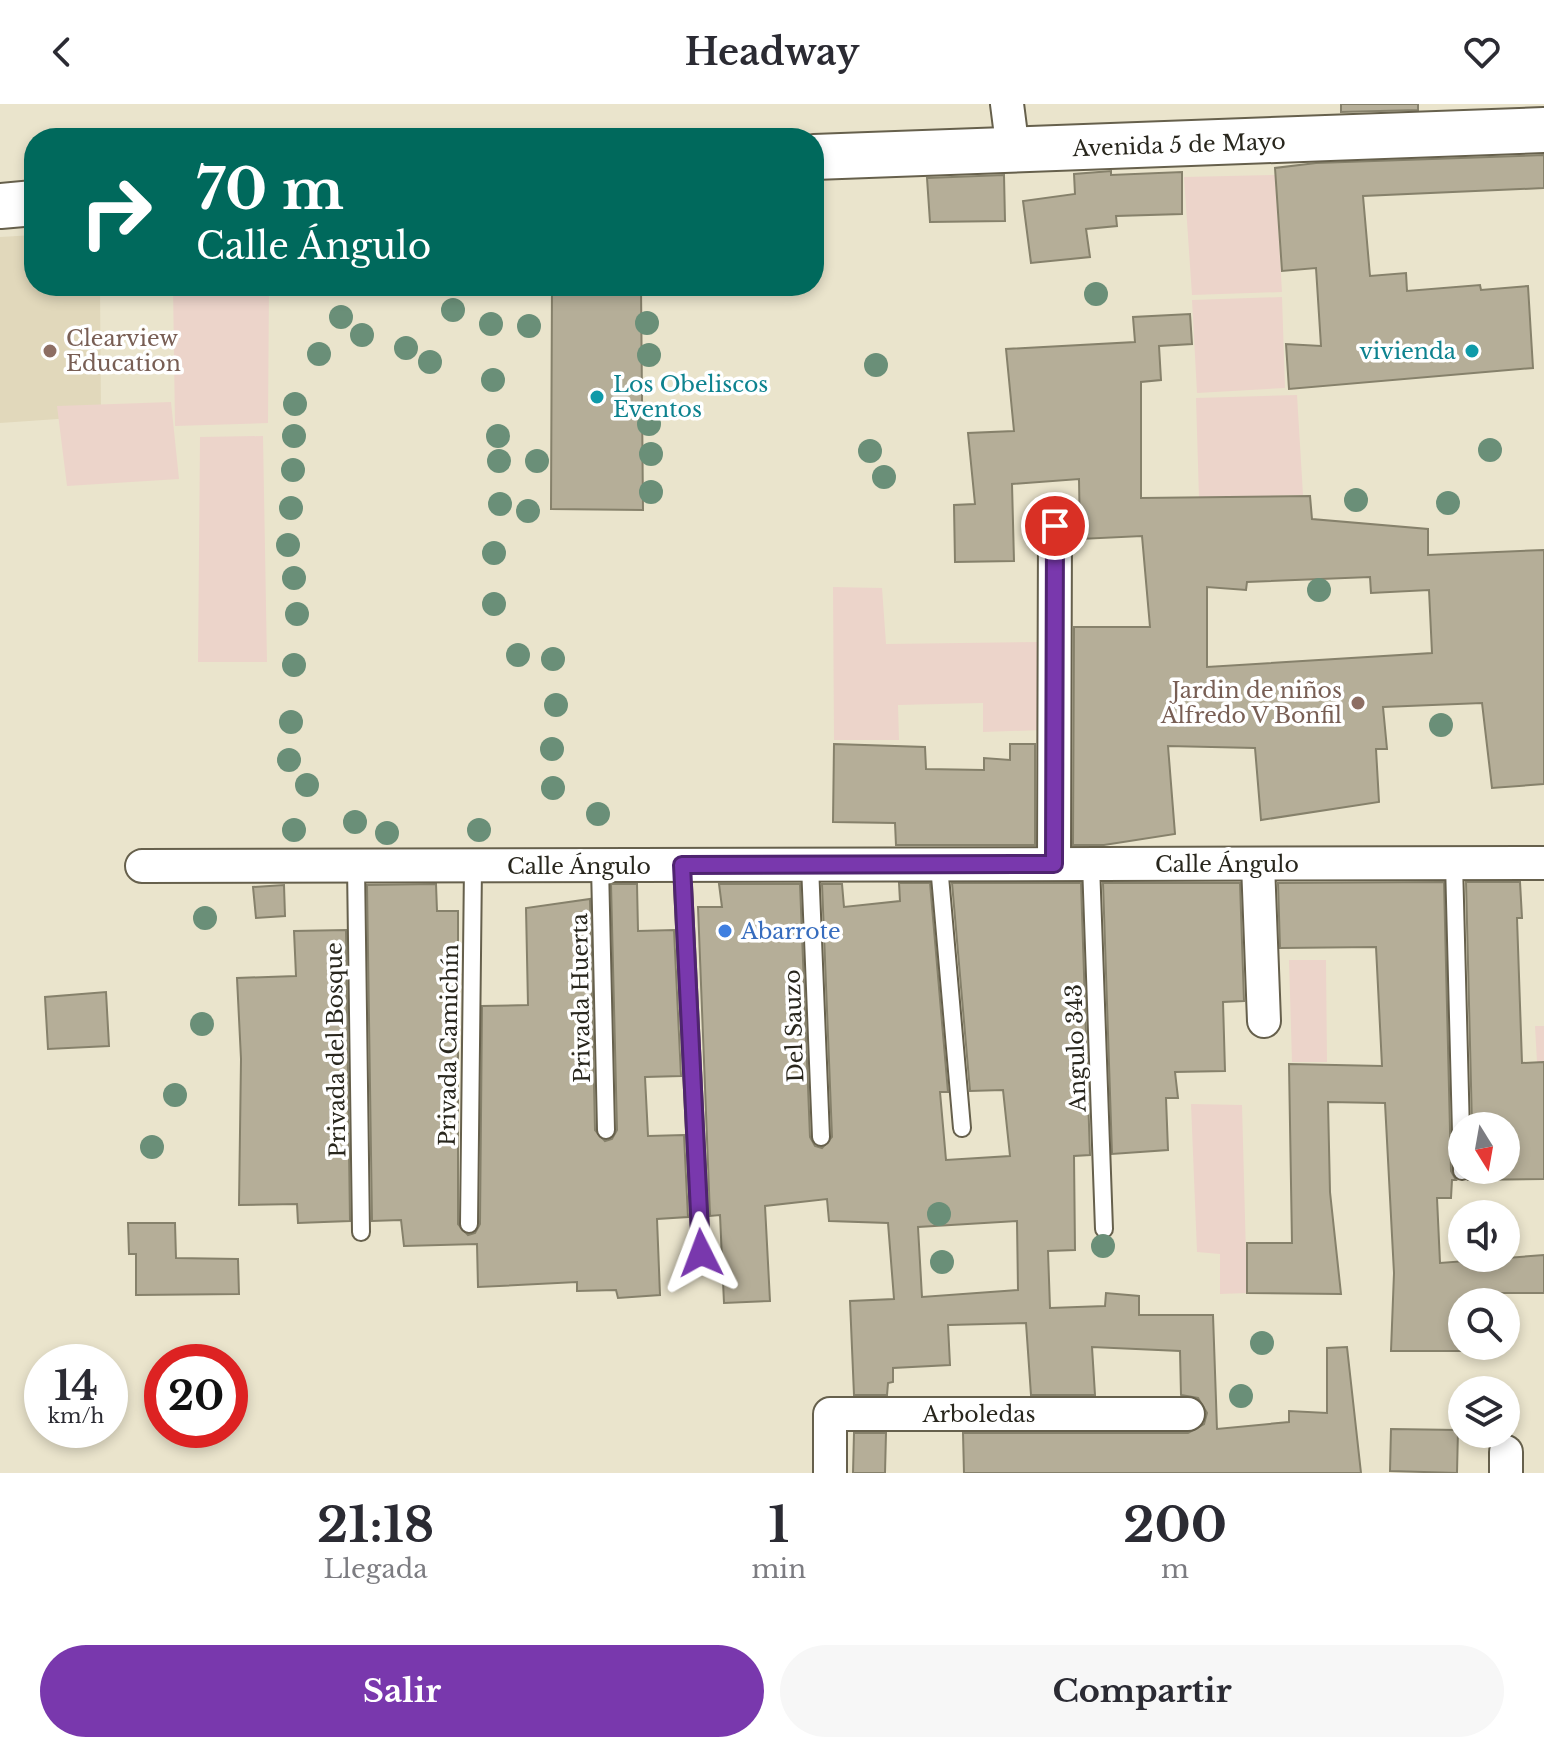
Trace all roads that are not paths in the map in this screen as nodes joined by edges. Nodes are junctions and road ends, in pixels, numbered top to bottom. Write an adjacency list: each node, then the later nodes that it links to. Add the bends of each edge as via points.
1 (1007, 104): 3 (street)
2 (1544, 130): 3 (main road, Avenida 5 de Mayo)
3 (1013, 151): 4 (main road, Avenida 5 de Mayo)
4 (824, 157)
5 (24, 204): 6 (main road)
6 (0, 206)
7 (1055, 526): 10 (street)
8 (1454, 863): 9 (street, Calle Ángulo); 12 (street, Calle Ángulo); 21 (lane)
9 (1544, 863)
10 (1054, 864): 11 (street, Calle Ángulo); 15 (street, Calle Ángulo)
11 (1091, 864): 12 (street, Calle Ángulo); 26 (lane, Angulo 343)
12 (1258, 864): 20 (street)
13 (682, 865): 14 (street, Calle Ángulo); 19 (street, Calle Ángulo); 28 (lane)
14 (810, 865): 15 (street, Calle Ángulo); 24 (lane, Del Sauzo)
15 (939, 865): 22 (lane)
16 (142, 866): 17 (street, Calle Ángulo)
17 (356, 866): 18 (street, Calle Ángulo); 27 (lane, Privada del Bosque)
18 (473, 866): 19 (street, Calle Ángulo); 25 (lane, Privada Camichín)
19 (600, 866): 23 (lane, Privada Huerta)
20 (1264, 1021)
21 (1460, 1112)
22 (962, 1128)
23 (606, 1130)
24 (821, 1137)
25 (469, 1224)
26 (1104, 1229)
27 (361, 1232)
28 (701, 1253)
29 (1188, 1414): 30 (street, Arboledas, via 830,1414)
30 (830, 1473)

